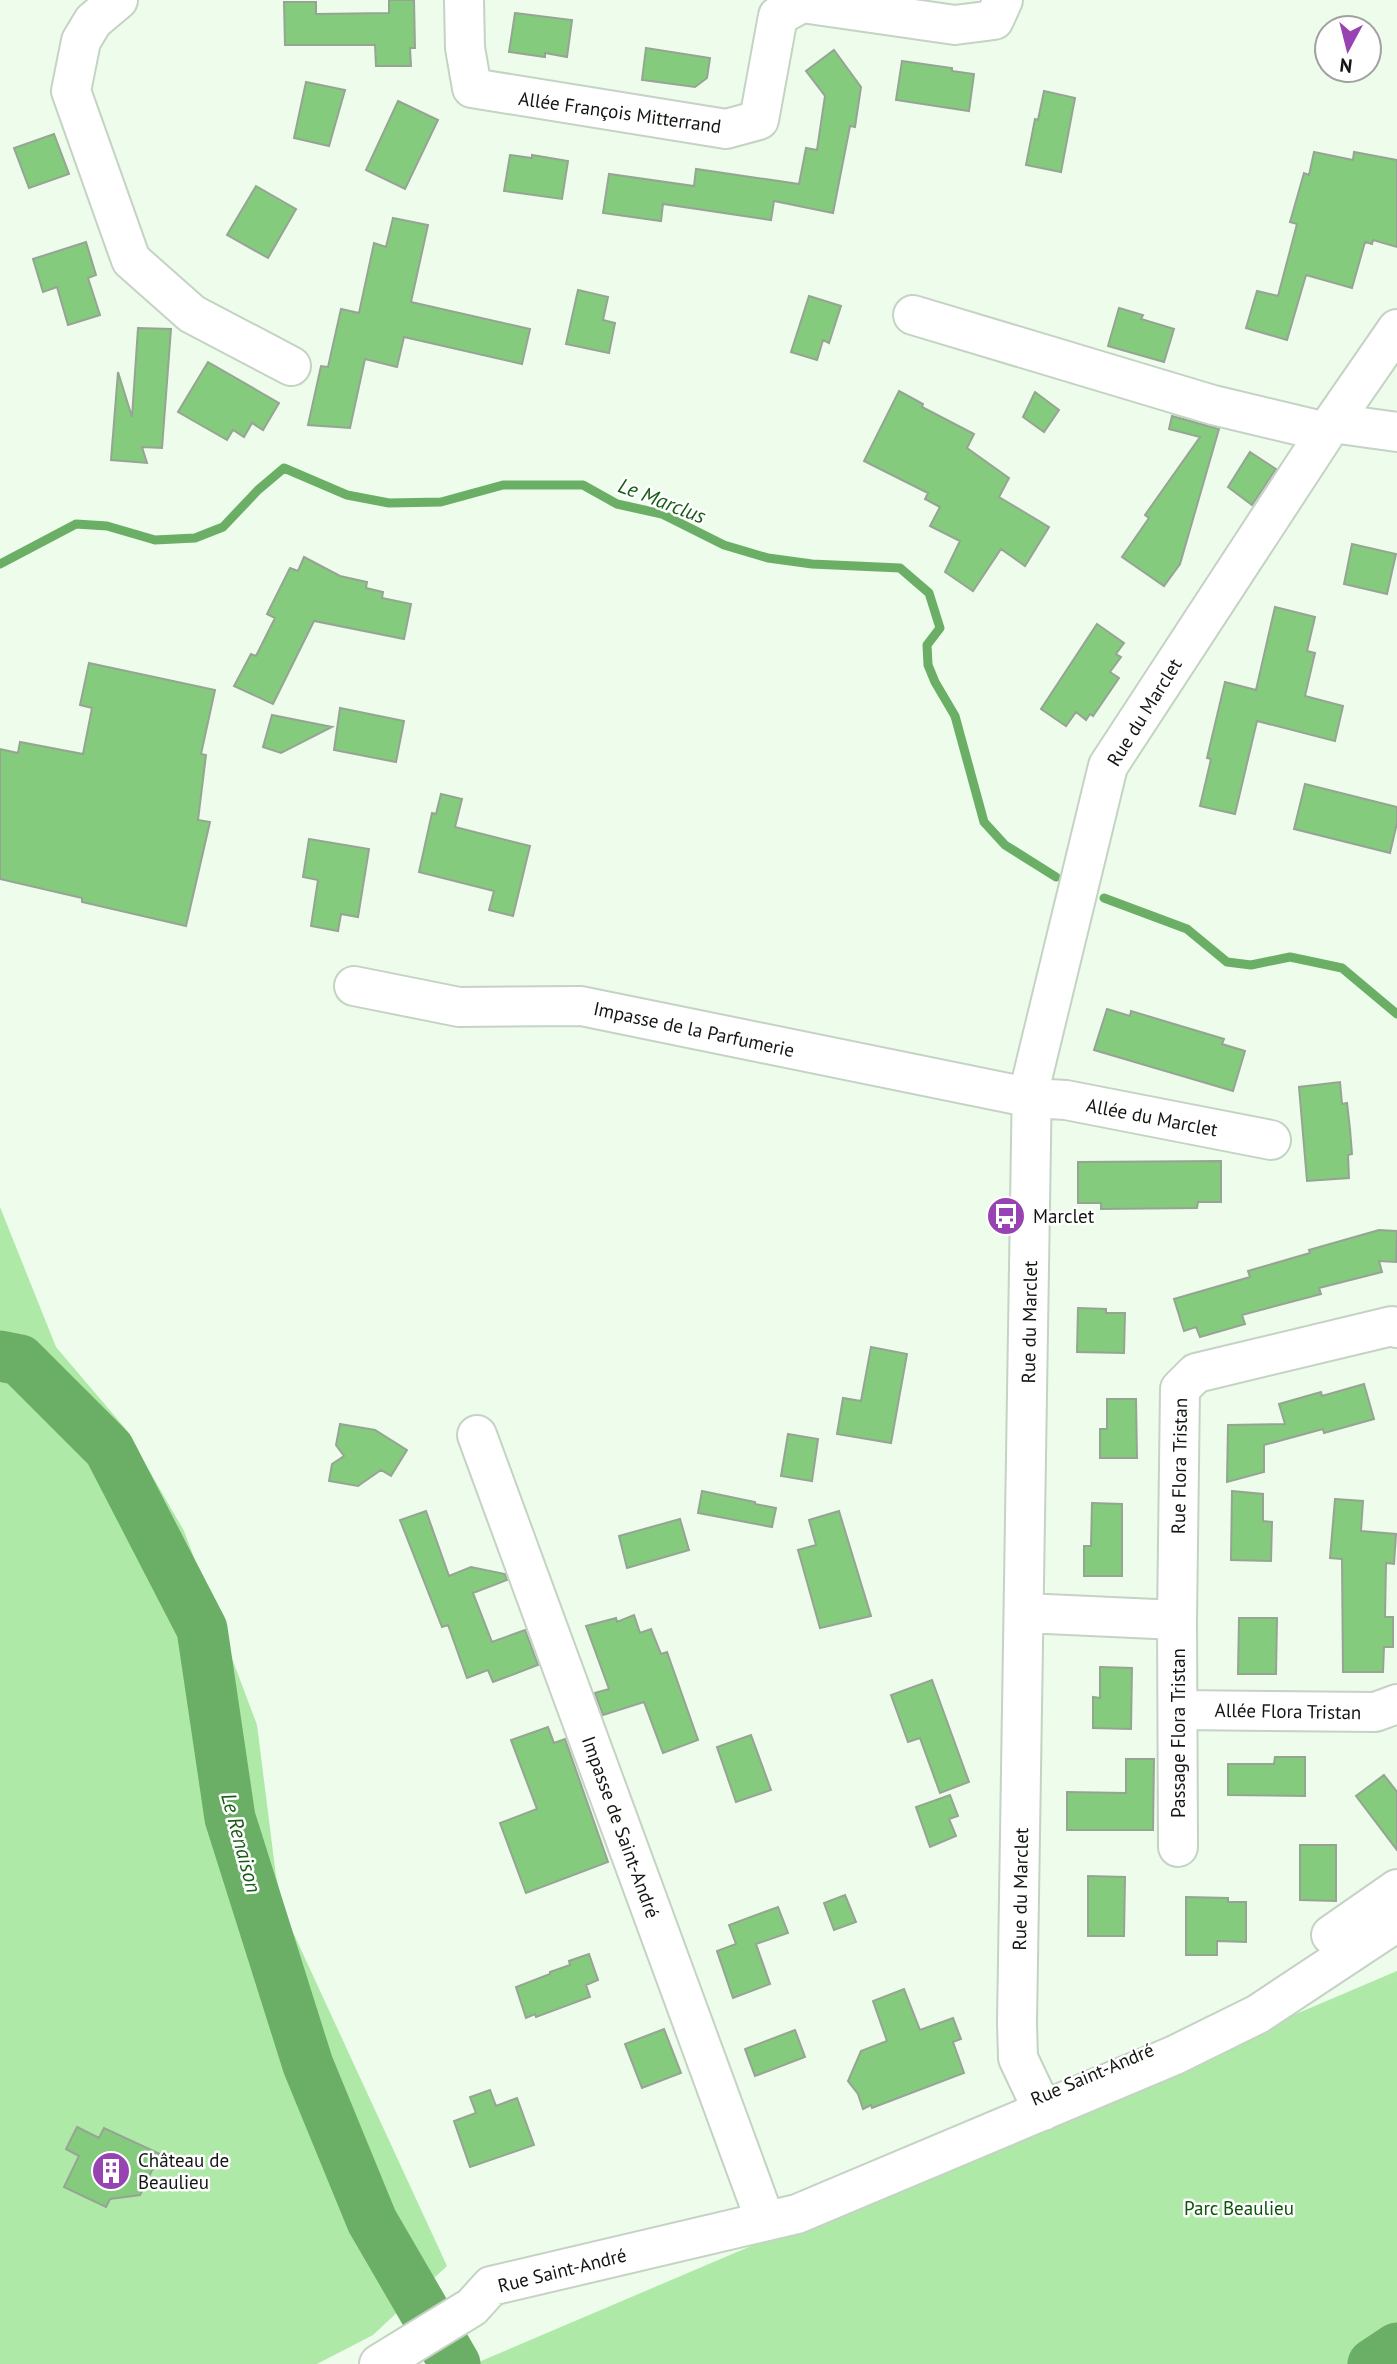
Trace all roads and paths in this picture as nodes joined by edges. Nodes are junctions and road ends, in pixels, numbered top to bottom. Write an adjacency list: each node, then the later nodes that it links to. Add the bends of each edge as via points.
1 (118, 0): 6 (street, via 93,22 81,41 71,91 131,260 192,313)
2 (464, 0): 3 (street, Allée François Mitterrand, via 472,88 726,129 760,120 778,16 803,3 955,25 994,20)
3 (1003, 0)
4 (913, 316): 7 (street, via 1213,405)
5 (1397, 329): 7 (street, Rue du Marclet)
6 (291, 366)
7 (1329, 427): 8 (street); 10 (street, Rue du Marclet, via 1108,766 1032,1079)
8 (1397, 432)
9 (354, 986): 10 (street, Impasse de la Parfumerie, via 459,1007 581,1006)
10 (1032, 1098): 11 (street, Allée du Marclet, via 1066,1100); 14 (street, Rue du Marclet)
11 (1271, 1140)
12 (1397, 1328): 15 (street, Rue Flora Tristan, via 1196,1373 1180,1389)
13 (477, 1435): 22 (street, Impasse de Saint-André)
14 (1025, 1613): 15 (street); 21 (street, Rue du Marclet, via 1018,2058)
15 (1177, 1620): 17 (street, Passage Flora Tristan)
16 (1397, 1704): 17 (street, Allée Flora Tristan, via 1375,1713)
17 (1178, 1710): 18 (street, Passage Flora Tristan)
18 (1178, 1847)
19 (1397, 1889): 21 (street, Rue Saint-André, via 1169,2040)
20 (1397, 1922): 21 (street, Rue Saint-André, via 1258,2014 1175,2055)
21 (1040, 2104): 22 (street, Rue Saint-André, via 797,2199)
22 (765, 2220): 23 (street, Rue Saint-André, via 491,2286 472,2307)
23 (379, 2364)

